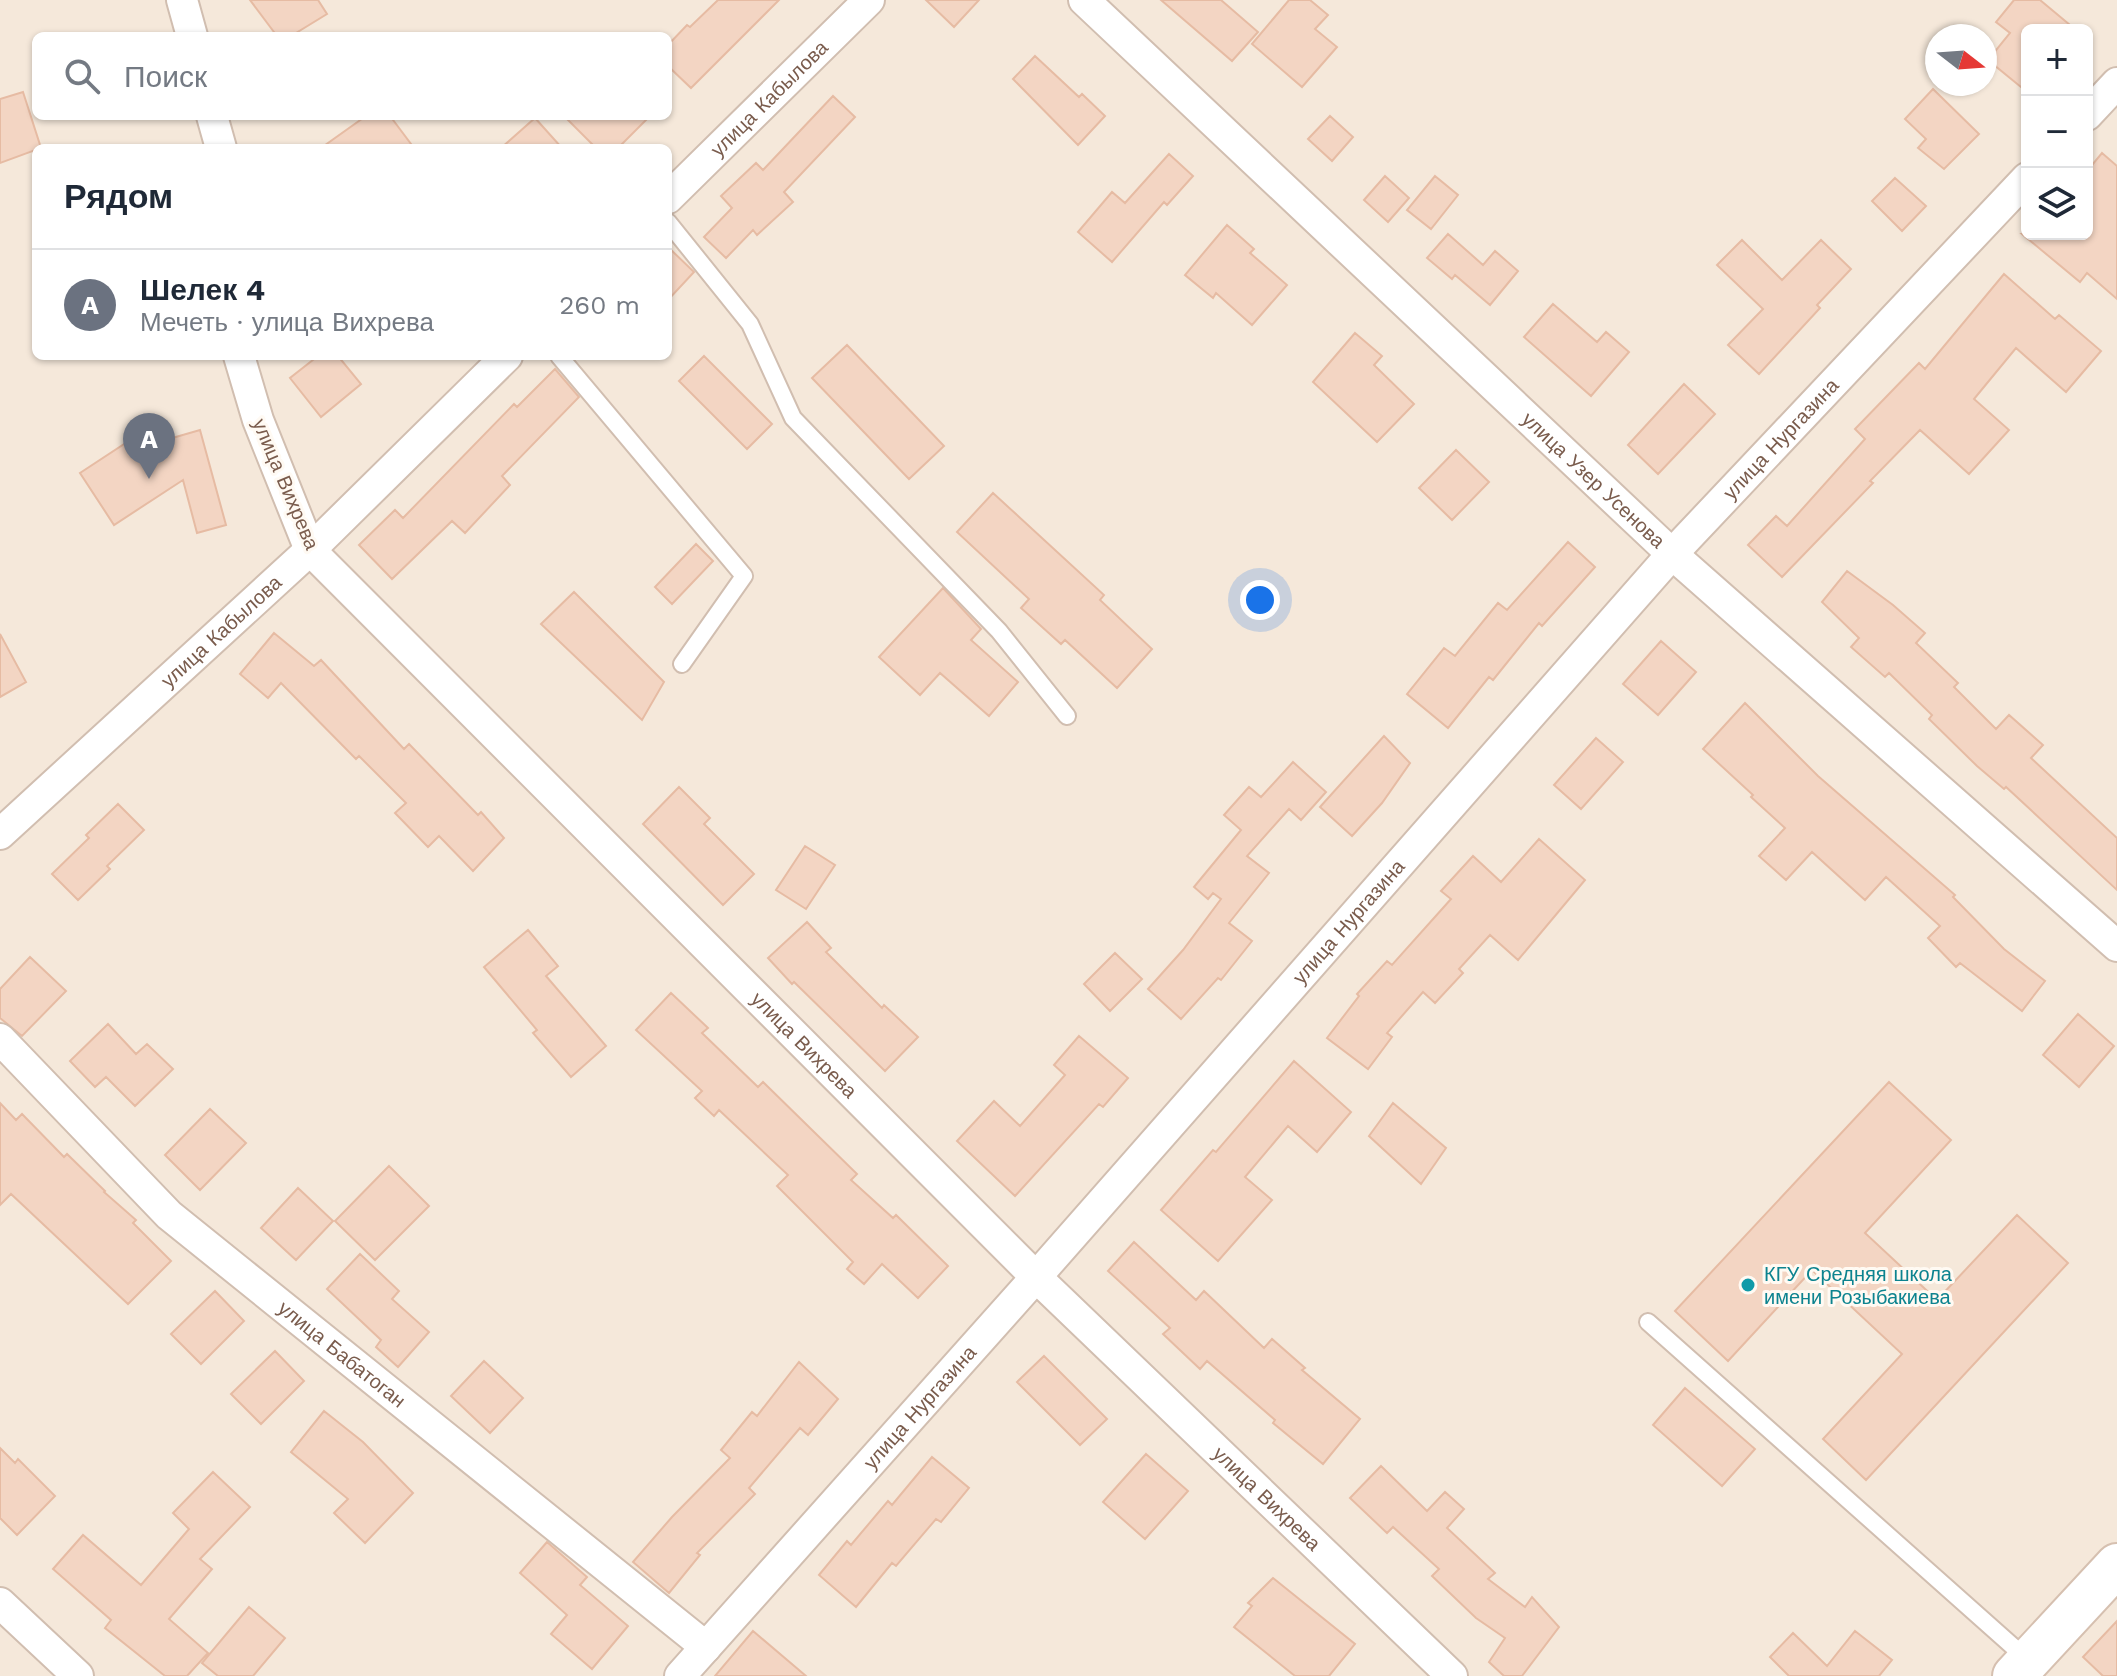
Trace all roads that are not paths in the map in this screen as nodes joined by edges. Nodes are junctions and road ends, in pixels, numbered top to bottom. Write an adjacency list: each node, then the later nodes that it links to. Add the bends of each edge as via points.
1 (182, 0): 4 (street)
2 (869, 0): 10 (street, улица Кабылова)
3 (1084, 0): 16 (street, улица Узер Усенова)
4 (191, 32)
5 (2117, 83): 6 (street)
6 (2093, 109)
7 (213, 120): 8 (street)
8 (220, 144)
9 (2021, 184): 16 (street, улица Нургазина)
10 (672, 194)
11 (672, 227): 18 (lane, via 750,324 793,418 999,631)
12 (240, 360): 15 (street, улица Вихрева)
13 (503, 360): 15 (street, улица Кабылова)
14 (562, 360): 17 (lane, via 744,576)
15 (310, 550): 19 (street, улица Кабылова); 22 (street, улица Вихрева)
16 (1672, 554): 20 (street, улица Узер Усенова); 22 (street, улица Нургазина)
17 (682, 664)
18 (1067, 716)
19 (0, 834)
20 (2117, 946)
21 (0, 1039): 26 (street, улица Бабатоган, via 169,1215)
22 (1036, 1277): 26 (street, улица Нургазина); 30 (street, улица Вихрева)
23 (1648, 1322): 27 (lane)
24 (2117, 1565): 27 (main road)
25 (0, 1603): 28 (street)
26 (706, 1647): 29 (street, улица Нургазина)
27 (2021, 1668)
28 (78, 1676)
29 (680, 1676)
30 (1452, 1676)

